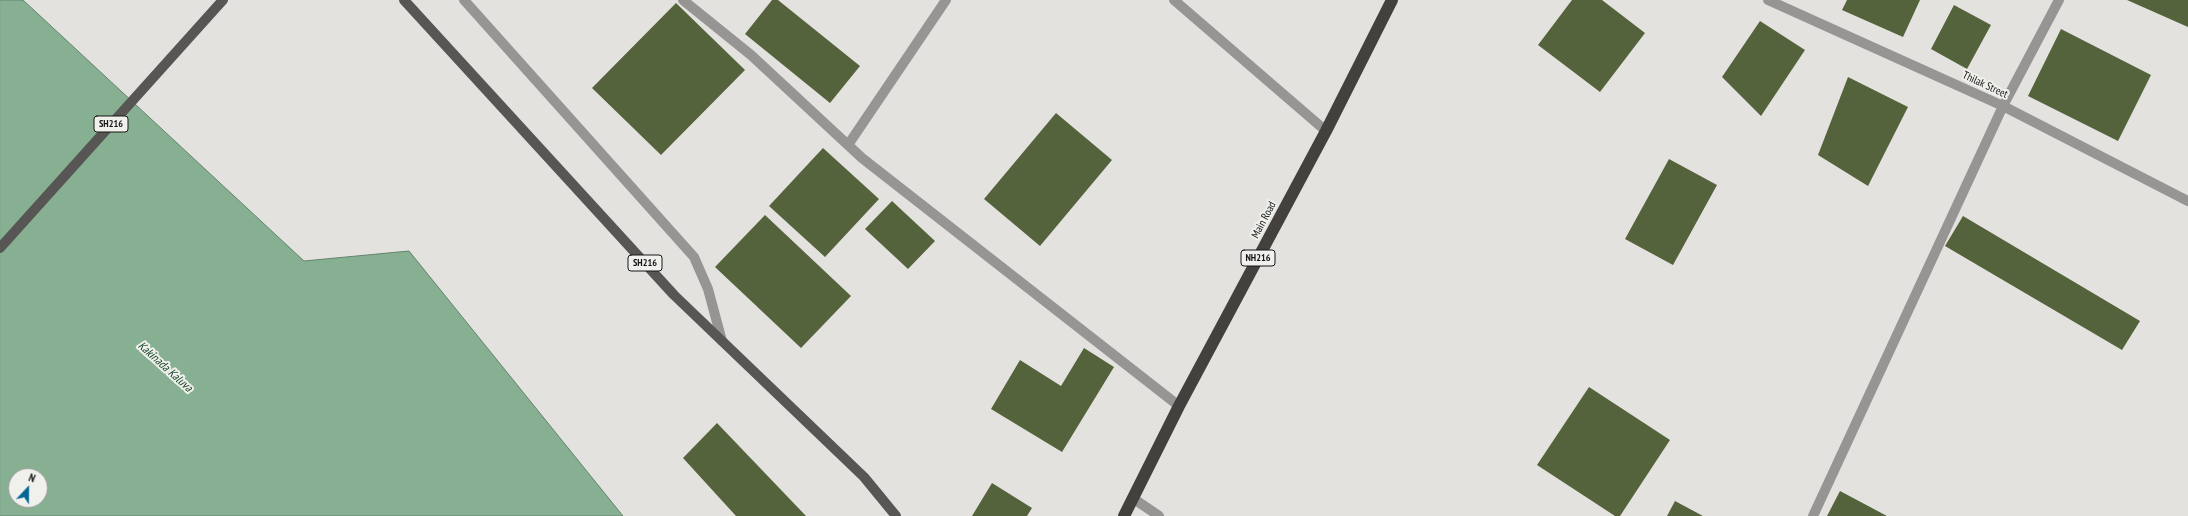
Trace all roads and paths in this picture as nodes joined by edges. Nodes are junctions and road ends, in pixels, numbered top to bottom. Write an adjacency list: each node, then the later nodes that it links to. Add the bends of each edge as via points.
1 (223, 0): 14 (main road, SH216)
2 (404, 0): 15 (main road, SH216, via 674,295)
3 (464, 0): 15 (street, via 694,257 708,289)
4 (683, 0): 12 (street, via 752,55)
5 (946, 0): 12 (street)
6 (1174, 0): 11 (street)
7 (1392, 0): 11 (highway, Main Road / NH216)
8 (1768, 0): 10 (street, Thilak Street)
9 (2059, 0): 10 (street)
10 (2003, 106): 13 (street, Thilak Street); 21 (street)
11 (1326, 131): 16 (highway, Main Road / NH216)
12 (848, 145): 16 (street)
13 (2188, 201)
14 (0, 248)
15 (722, 340): 18 (main road, SH216, via 864,477)
16 (1179, 406): 17 (highway, Main Road / NH216)
17 (1134, 498): 19 (highway, Main Road / NH216); 20 (street)
18 (896, 516)
19 (1124, 516)
20 (1159, 516)
21 (1813, 516)

